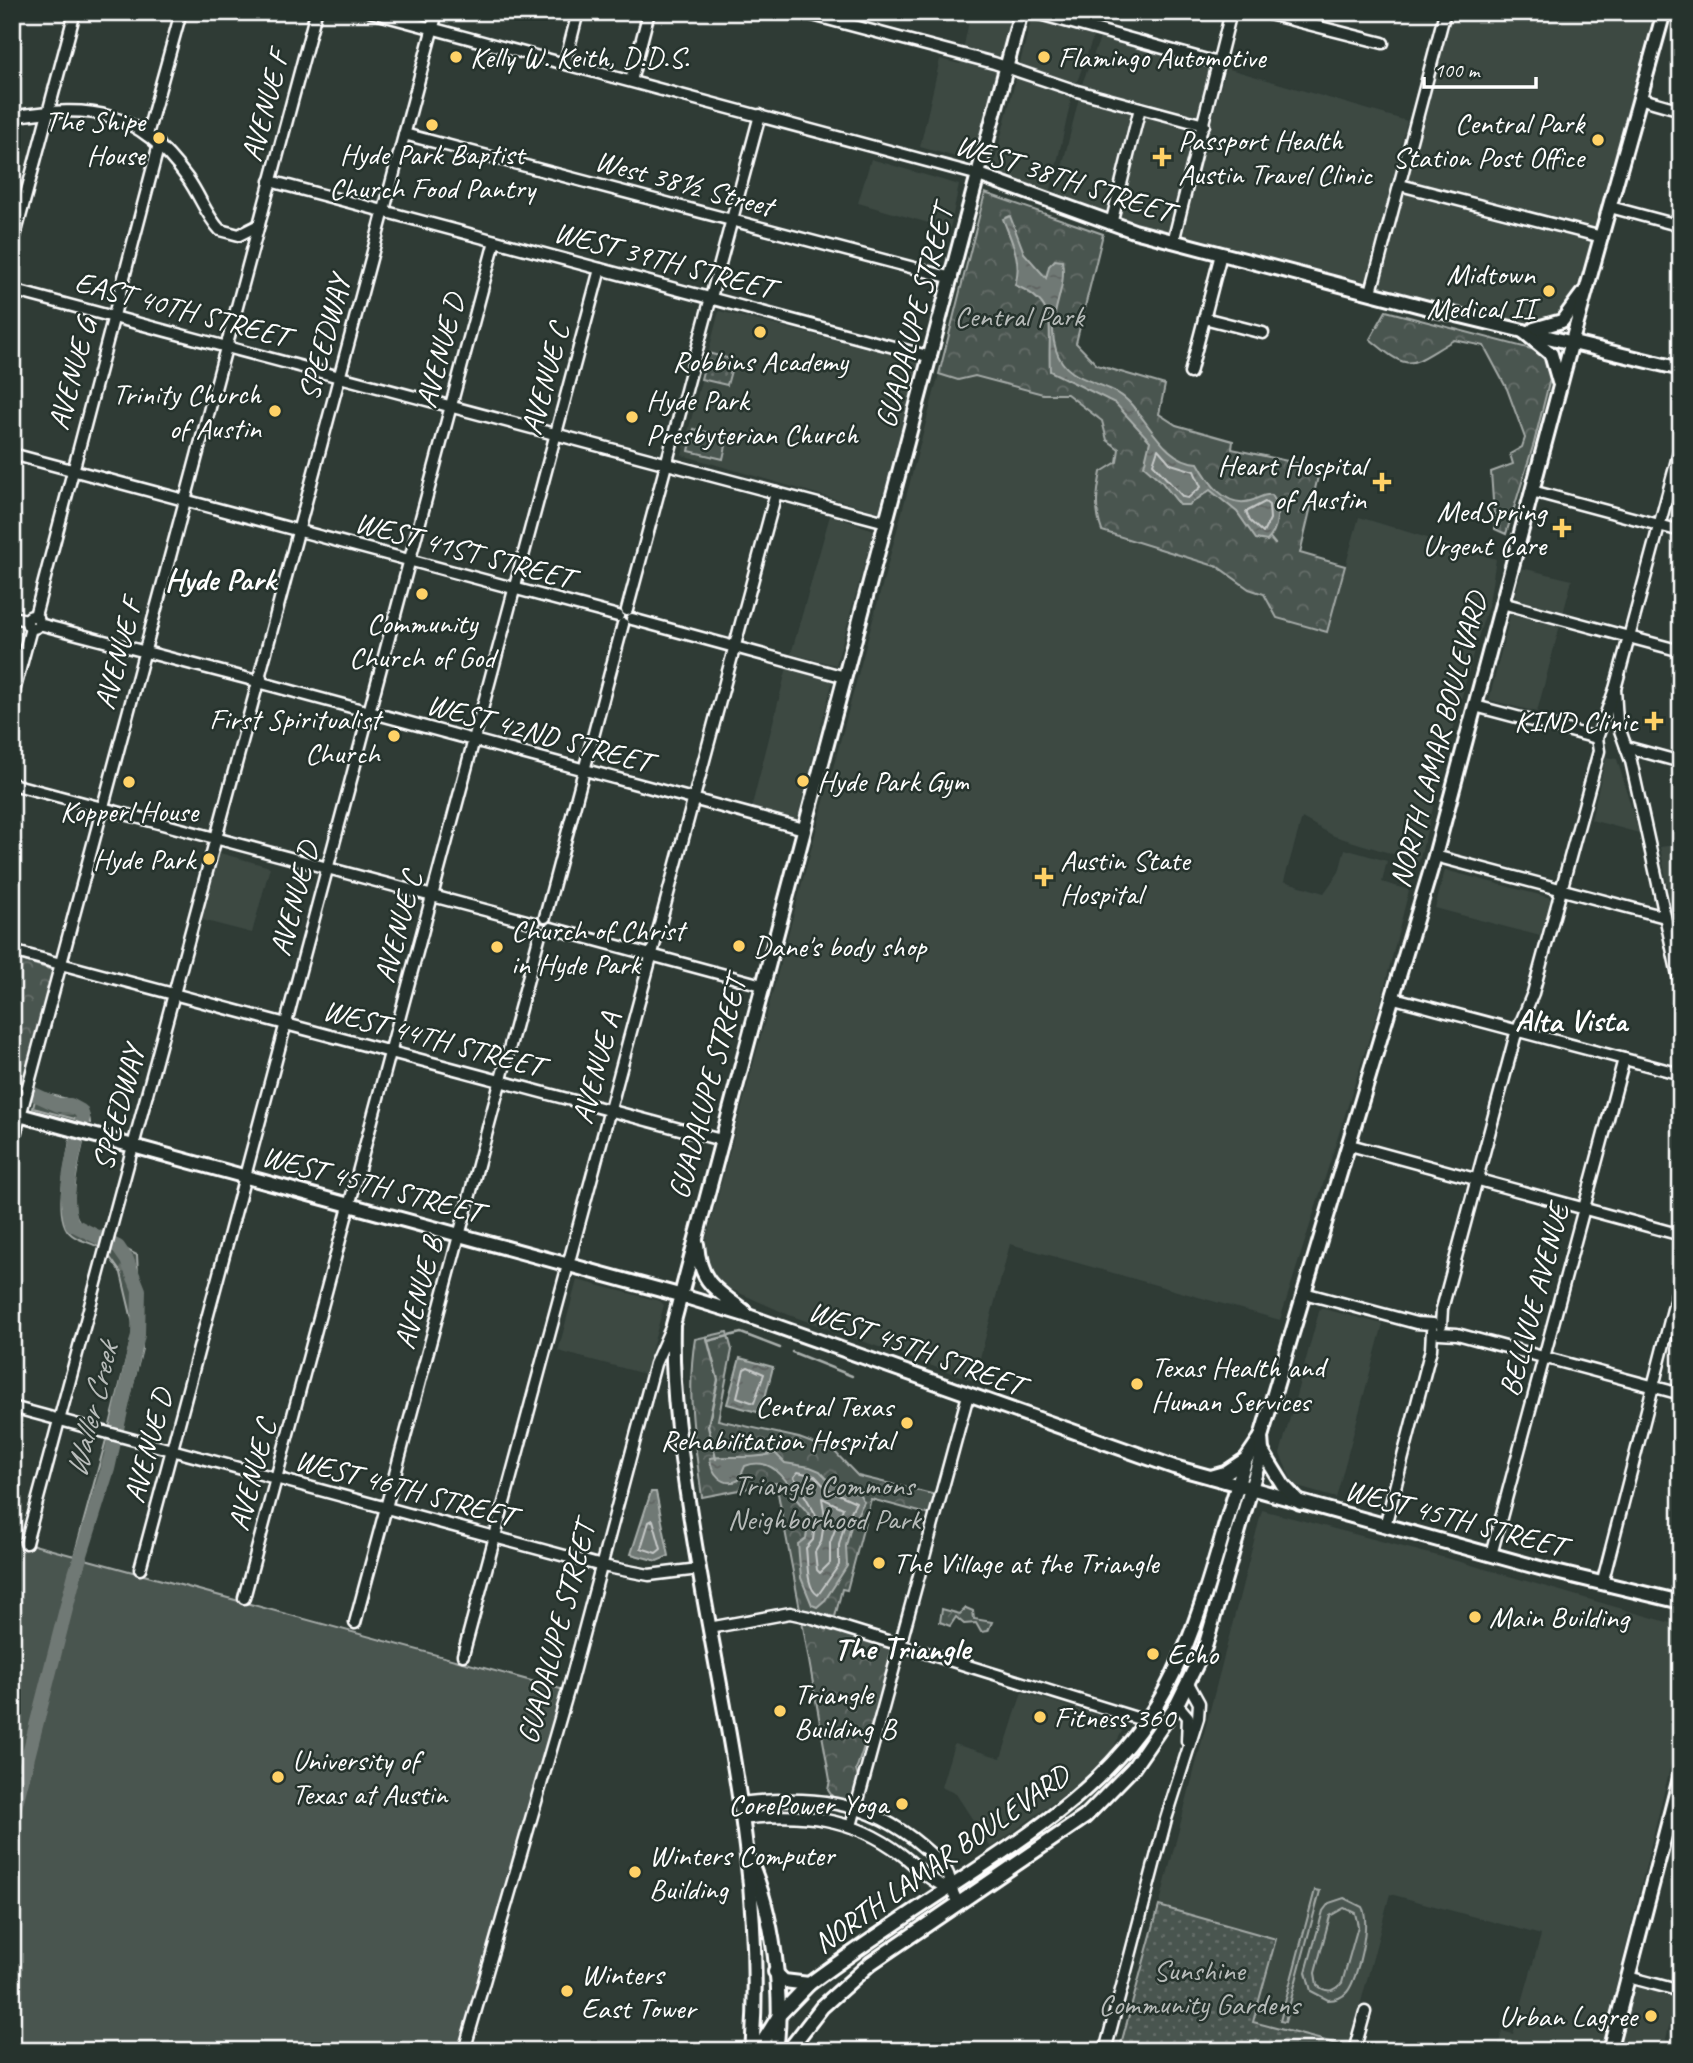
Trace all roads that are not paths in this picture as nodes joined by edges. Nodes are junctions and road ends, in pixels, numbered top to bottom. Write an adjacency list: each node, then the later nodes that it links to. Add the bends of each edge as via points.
1 (75, 12): 24 (street)
2 (181, 12): 29 (street)
3 (316, 12): 32 (street, AVENUE F)
4 (371, 12): 15 (street, WEST 38TH STREET)
5 (437, 12): 15 (street, SPEEDWAY)
6 (578, 12): 17 (street)
7 (649, 12): 20 (street)
8 (801, 12): 19 (street)
9 (1021, 12): 19 (main road, GUADALUPE STREET)
10 (1032, 12): 18 (street)
11 (1231, 12): 18 (street)
12 (1261, 12): 16 (street)
13 (1445, 12): 33 (street)
14 (1664, 12): 21 (main road, NORTH LAMAR BOULEVARD)
15 (432, 29): 17 (street, WEST 38TH STREET); 28 (street, SPEEDWAY)
16 (1382, 43)
17 (565, 63): 20 (street, WEST 38TH STREET)
18 (1218, 63): 27 (street)
19 (1007, 69): 22 (street); 31 (main road, GUADALUPE STREET)
20 (631, 81): 25 (street, WEST 38TH STREET)
21 (1639, 99): 23 (street); 34 (main road, NORTH LAMAR BOULEVARD)
22 (1140, 108): 27 (street); 37 (street)
23 (1681, 110)
24 (49, 111): 26 (street); 29 (street, via 102,114); 43 (street)
25 (760, 115): 31 (street, WEST 38TH STREET); 36 (street)
26 (12, 117)
27 (1204, 125): 42 (street)
28 (404, 134): 35 (street, SPEEDWAY); 36 (street, West 38½ Street)
29 (147, 135): 30 (street)
30 (159, 145): 38 (street, via 190,182 220,230 239,234); 51 (street, AVENUE G)
31 (979, 175): 37 (main road, WEST 38TH STREET); 46 (main road, GUADALUPE STREET)
32 (270, 181): 35 (street, WEST 39TH STREET); 38 (street, AVENUE F)
33 (1400, 185): 40 (street); 49 (street)
34 (1610, 207): 39 (street); 40 (main road, NORTH LAMAR BOULEVARD)
35 (384, 210): 41 (street, WEST 39TH STREET); 60 (street, SPEEDWAY)
36 (730, 220): 46 (street, West 38½ Street); 50 (street)
37 (1111, 224): 42 (main road, WEST 38TH STREET)
38 (260, 225): 56 (street, AVENUE F)
39 (1681, 226)
40 (1602, 237): 47 (main road, NORTH LAMAR BOULEVARD)
41 (495, 241): 45 (street, WEST 39TH STREET); 62 (street, AVENUE D)
42 (1173, 242): 44 (main road, WEST 38TH STREET)
43 (12, 247)
44 (1221, 254): 49 (main road, WEST 38TH STREET); 52 (street)
45 (600, 269): 50 (street, WEST 39TH STREET); 63 (street, AVENUE C)
46 (952, 278): 57 (main road, GUADALUPE STREET)
47 (1587, 289): 53 (main road, via 1560,322); 55 (main road, NORTH LAMAR BOULEVARD)
48 (12, 290): 51 (street, EAST 40TH STREET)
49 (1371, 292): 53 (main road, WEST 38TH STREET)
50 (709, 298): 57 (street, WEST 39TH STREET); 66 (street)
51 (113, 316): 56 (street, EAST 40TH STREET); 67 (street, AVENUE G)
52 (1204, 318): 54 (street); 59 (street)
53 (1521, 329): 55 (main road, WEST 38TH STREET); 61 (main road, via 1551,354)
54 (1263, 333)
55 (1572, 341): 58 (main road, WEST 38TH STREET); 61 (main road, NORTH LAMAR BOULEVARD)
56 (226, 346): 60 (street, EAST 40TH STREET); 70 (street, AVENUE F)
57 (931, 357): 71 (main road, GUADALUPE STREET)
58 (1681, 369)
59 (1190, 373)
60 (339, 375): 62 (street, EAST 40TH STREET); 73 (street, SPEEDWAY)
61 (1560, 386): 68 (main road, NORTH LAMAR BOULEVARD)
62 (451, 405): 63 (street, EAST 40TH STREET); 75 (street, AVENUE D)
63 (556, 432): 66 (street, EAST 40TH STREET); 76 (street, AVENUE C)
64 (1681, 445): 72 (street)
65 (12, 454): 67 (street, WEST 41ST STREET)
66 (665, 464): 69 (street, EAST 40TH STREET); 79 (street)
67 (72, 471): 70 (street, WEST 41ST STREET); 80 (street, AVENUE G)
68 (1532, 491): 72 (street); 77 (main road, NORTH LAMAR BOULEVARD)
69 (776, 493): 71 (street, EAST 40TH STREET); 82 (street, AVENUE A)
70 (185, 500): 73 (street, WEST 41ST STREET); 84 (street, AVENUE F)
71 (886, 522): 85 (main road, GUADALUPE STREET)
72 (1660, 525): 74 (street); 81 (street)
73 (298, 531): 75 (street, WEST 41ST STREET); 86 (street, SPEEDWAY)
74 (1681, 531)
75 (410, 561): 76 (street, WEST 41ST STREET); 90 (street, AVENUE D)
76 (514, 589): 79 (street, WEST 41ST STREET); 92 (street, AVENUE C)
77 (1502, 603): 81 (street); 89 (main road, NORTH LAMAR BOULEVARD)
78 (12, 617): 80 (street, WEST 42ND STREET)
79 (625, 617): 82 (street, WEST 41ST STREET); 95 (street)
80 (33, 622): 84 (street, WEST 42ND STREET); 88 (street, AVENUE G)
81 (1631, 635): 83 (street); 87 (street)
82 (733, 646): 85 (street, WEST 41ST STREET); 97 (street, AVENUE A)
83 (1681, 651)
84 (144, 652): 86 (street, WEST 42ND STREET); 98 (street, AVENUE F)
85 (845, 677): 99 (main road, GUADALUPE STREET)
86 (258, 682): 90 (street, WEST 42ND STREET); 100 (street, SPEEDWAY)
87 (1615, 689): 91 (street); 93 (street, via 1616,716)
88 (12, 699)
89 (1475, 706): 91 (street); 101 (main road, NORTH LAMAR BOULEVARD)
90 (369, 714): 92 (street, WEST 42ND STREET); 102 (street, AVENUE D)
91 (1597, 738): 103 (street, via 1599,751)
92 (473, 741): 95 (street, WEST 42ND STREET); 104 (street, AVENUE C)
93 (1626, 747): 94 (street); 106 (street)
94 (1681, 762)
95 (583, 770): 97 (street, WEST 42ND STREET); 105 (street)
96 (12, 784): 98 (street)
97 (692, 799): 99 (street, WEST 42ND STREET); 111 (street, AVENUE A)
98 (103, 808): 100 (street); 112 (street, AVENUE F)
99 (804, 829): 113 (main road, GUADALUPE STREET)
100 (215, 838): 102 (street); 115 (street, SPEEDWAY)
101 (1435, 856): 103 (street); 116 (main road, NORTH LAMAR BOULEVARD)
102 (327, 868): 104 (street); 117 (street, AVENUE D)
103 (1562, 891): 106 (street); 118 (street)
104 (432, 896): 107 (street); 119 (street, AVENUE C)
105 (545, 917): 107 (street); 108 (street)
106 (1665, 917): 114 (street)
107 (534, 923): 109 (street)
108 (551, 928): 109 (street); 111 (street)
109 (540, 934): 122 (street, AVENUE B)
110 (12, 951): 112 (street, WEST 44TH STREET)
111 (652, 955): 113 (street); 123 (street, AVENUE A)
112 (61, 964): 115 (street, WEST 44TH STREET); 124 (street, AVENUE F, via 27,1092)
113 (762, 985): 125 (main road, GUADALUPE STREET)
114 (1681, 989)
115 (174, 994): 117 (street, WEST 44TH STREET); 128 (street, SPEEDWAY)
116 (1394, 998): 118 (street); 126 (main road, NORTH LAMAR BOULEVARD)
117 (286, 1024): 119 (street, WEST 44TH STREET); 129 (street, AVENUE D)
118 (1518, 1030): 120 (street); 130 (street)
119 (390, 1052): 122 (street, WEST 44TH STREET); 131 (street, AVENUE C)
120 (1624, 1059): 121 (street); 132 (street, BELLVUE AVENUE)
121 (1681, 1074)
122 (500, 1081): 123 (street, WEST 44TH STREET); 134 (street, AVENUE B)
123 (609, 1110): 125 (street, WEST 44TH STREET); 136 (street, AVENUE A)
124 (16, 1114): 127 (street, AVENUE F); 128 (main road, WEST 45TH STREET)
125 (720, 1140): 133 (main road, GUADALUPE STREET)
126 (1350, 1145): 130 (street); 138 (main road, NORTH LAMAR BOULEVARD)
127 (12, 1146)
128 (133, 1146): 129 (main road, WEST 45TH STREET); 148 (street, SPEEDWAY)
129 (245, 1177): 131 (main road, WEST 45TH STREET); 151 (street, AVENUE D)
130 (1476, 1180): 132 (street); 142 (street)
131 (349, 1205): 134 (main road, WEST 45TH STREET); 154 (street, AVENUE C)
132 (1583, 1209): 135 (street); 143 (street, BELLVUE AVENUE)
133 (696, 1233): 139 (main road, GUADALUPE STREET); 140 (main road, via 698,1261 706,1281)
134 (459, 1235): 136 (main road, WEST 45TH STREET); 158 (street, AVENUE B)
135 (1681, 1235)
136 (569, 1265): 139 (main road, WEST 45TH STREET); 160 (street, AVENUE A)
137 (1681, 1278): 144 (street)
138 (1304, 1293): 142 (street); 149 (main road, NORTH LAMAR BOULEVARD)
139 (679, 1295): 140 (main road, WEST 45TH STREET); 141 (main road, GUADALUPE STREET)
140 (752, 1317): 146 (main road, WEST 45TH STREET)
141 (673, 1325): 163 (street, GUADALUPE STREET, via 655,1364); 165 (main road, via 676,1422)
142 (1437, 1328): 143 (street); 159 (street)
143 (1544, 1357): 144 (street); 162 (street, BELLVUE AVENUE)
144 (1653, 1387): 145 (street); 166 (street)
145 (1681, 1394)
146 (968, 1395): 153 (main road, WEST 45TH STREET); 173 (street)
147 (12, 1407): 148 (street, WEST 46TH STREET)
148 (60, 1420): 151 (street, WEST 46TH STREET); 161 (street, SPEEDWAY)
149 (1261, 1437): 150 (main road, NORTH LAMAR BOULEVARD); 152 (main road, NORTH LAMAR BOULEVARD)
150 (1262, 1451): 156 (main road, NORTH LAMAR BOULEVARD); 157 (main road)
151 (172, 1452): 154 (street, WEST 46TH STREET); 164 (street, AVENUE D)
152 (1246, 1459): 153 (main road); 155 (main road, NORTH LAMAR BOULEVARD)
153 (1211, 1477): 155 (main road, WEST 45TH STREET)
154 (276, 1479): 158 (street, WEST 46TH STREET); 167 (street, AVENUE C)
155 (1237, 1485): 156 (main road, WEST 45TH STREET); 175 (main road, NORTH LAMAR BOULEVARD, via 1197,1617)
156 (1251, 1489): 157 (main road, WEST 45TH STREET); 176 (main road, NORTH LAMAR BOULEVARD, via 1205,1647)
157 (1300, 1503): 159 (main road, WEST 45TH STREET)
158 (386, 1508): 160 (street, WEST 46TH STREET); 171 (street, AVENUE B)
159 (1385, 1526): 162 (main road, WEST 45TH STREET)
160 (495, 1537): 163 (street, WEST 46TH STREET); 174 (street, AVENUE A)
161 (26, 1543)
162 (1491, 1555): 166 (main road, WEST 45TH STREET)
163 (602, 1566): 165 (street, WEST 46TH STREET, via 659,1576); 199 (street, GUADALUPE STREET)
164 (140, 1569)
165 (699, 1569): 172 (main road)
166 (1602, 1584): 168 (main road, WEST 45TH STREET)
167 (244, 1598)
168 (1660, 1599): 169 (main road, WEST 45TH STREET); 170 (main road)
169 (1681, 1602)
170 (1681, 1610)
171 (355, 1623)
172 (709, 1628): 173 (street, via 789,1613); 184 (main road)
173 (902, 1645): 178 (street); 185 (street, via 867,1758)
174 (463, 1655)
175 (1172, 1677): 177 (main road); 178 (main road, NORTH LAMAR BOULEVARD)
176 (1188, 1683): 177 (main road, NORTH LAMAR BOULEVARD); 179 (street, via 1199,1708)
177 (1177, 1704): 179 (street, via 1189,1721); 183 (main road, NORTH LAMAR BOULEVARD, via 1133,1768)
178 (1143, 1722): 181 (main road, NORTH LAMAR BOULEVARD, via 1133,1741)
179 (1186, 1752): 203 (street)
180 (1681, 1774): 182 (main road)
181 (1089, 1788): 183 (main road); 189 (main road, NORTH LAMAR BOULEVARD)
182 (1679, 1792): 194 (main road)
183 (1100, 1802): 190 (main road, NORTH LAMAR BOULEVARD)
184 (740, 1803): 185 (street, via 795,1797); 186 (main road)
185 (857, 1810): 187 (street); 189 (street, via 885,1821 924,1848 948,1874)
186 (742, 1819): 187 (street, via 794,1814); 188 (main road)
187 (851, 1826): 189 (street, via 887,1844 935,1884)
188 (749, 1858): 193 (main road, via 759,1882); 200 (main road, via 757,1989)
189 (949, 1888): 190 (street); 191 (main road, NORTH LAMAR BOULEVARD)
190 (958, 1903): 192 (main road, NORTH LAMAR BOULEVARD)
191 (900, 1921): 192 (main road, via 870,1952); 195 (main road, NORTH LAMAR BOULEVARD)
192 (871, 1963): 202 (main road, NORTH LAMAR BOULEVARD, via 822,2007)
193 (775, 1972): 195 (main road, via 784,1982); 198 (main road)
194 (1628, 1977): 196 (street); 205 (main road)
195 (809, 1984): 198 (main road, NORTH LAMAR BOULEVARD)
196 (1681, 1992)
197 (1365, 2012): 204 (street)
198 (780, 2014): 200 (main road, NORTH LAMAR BOULEVARD); 201 (main road)
199 (464, 2051)
200 (755, 2051)
201 (776, 2051)
202 (788, 2051)
203 (1105, 2051)
204 (1354, 2051)
205 (1609, 2051)

